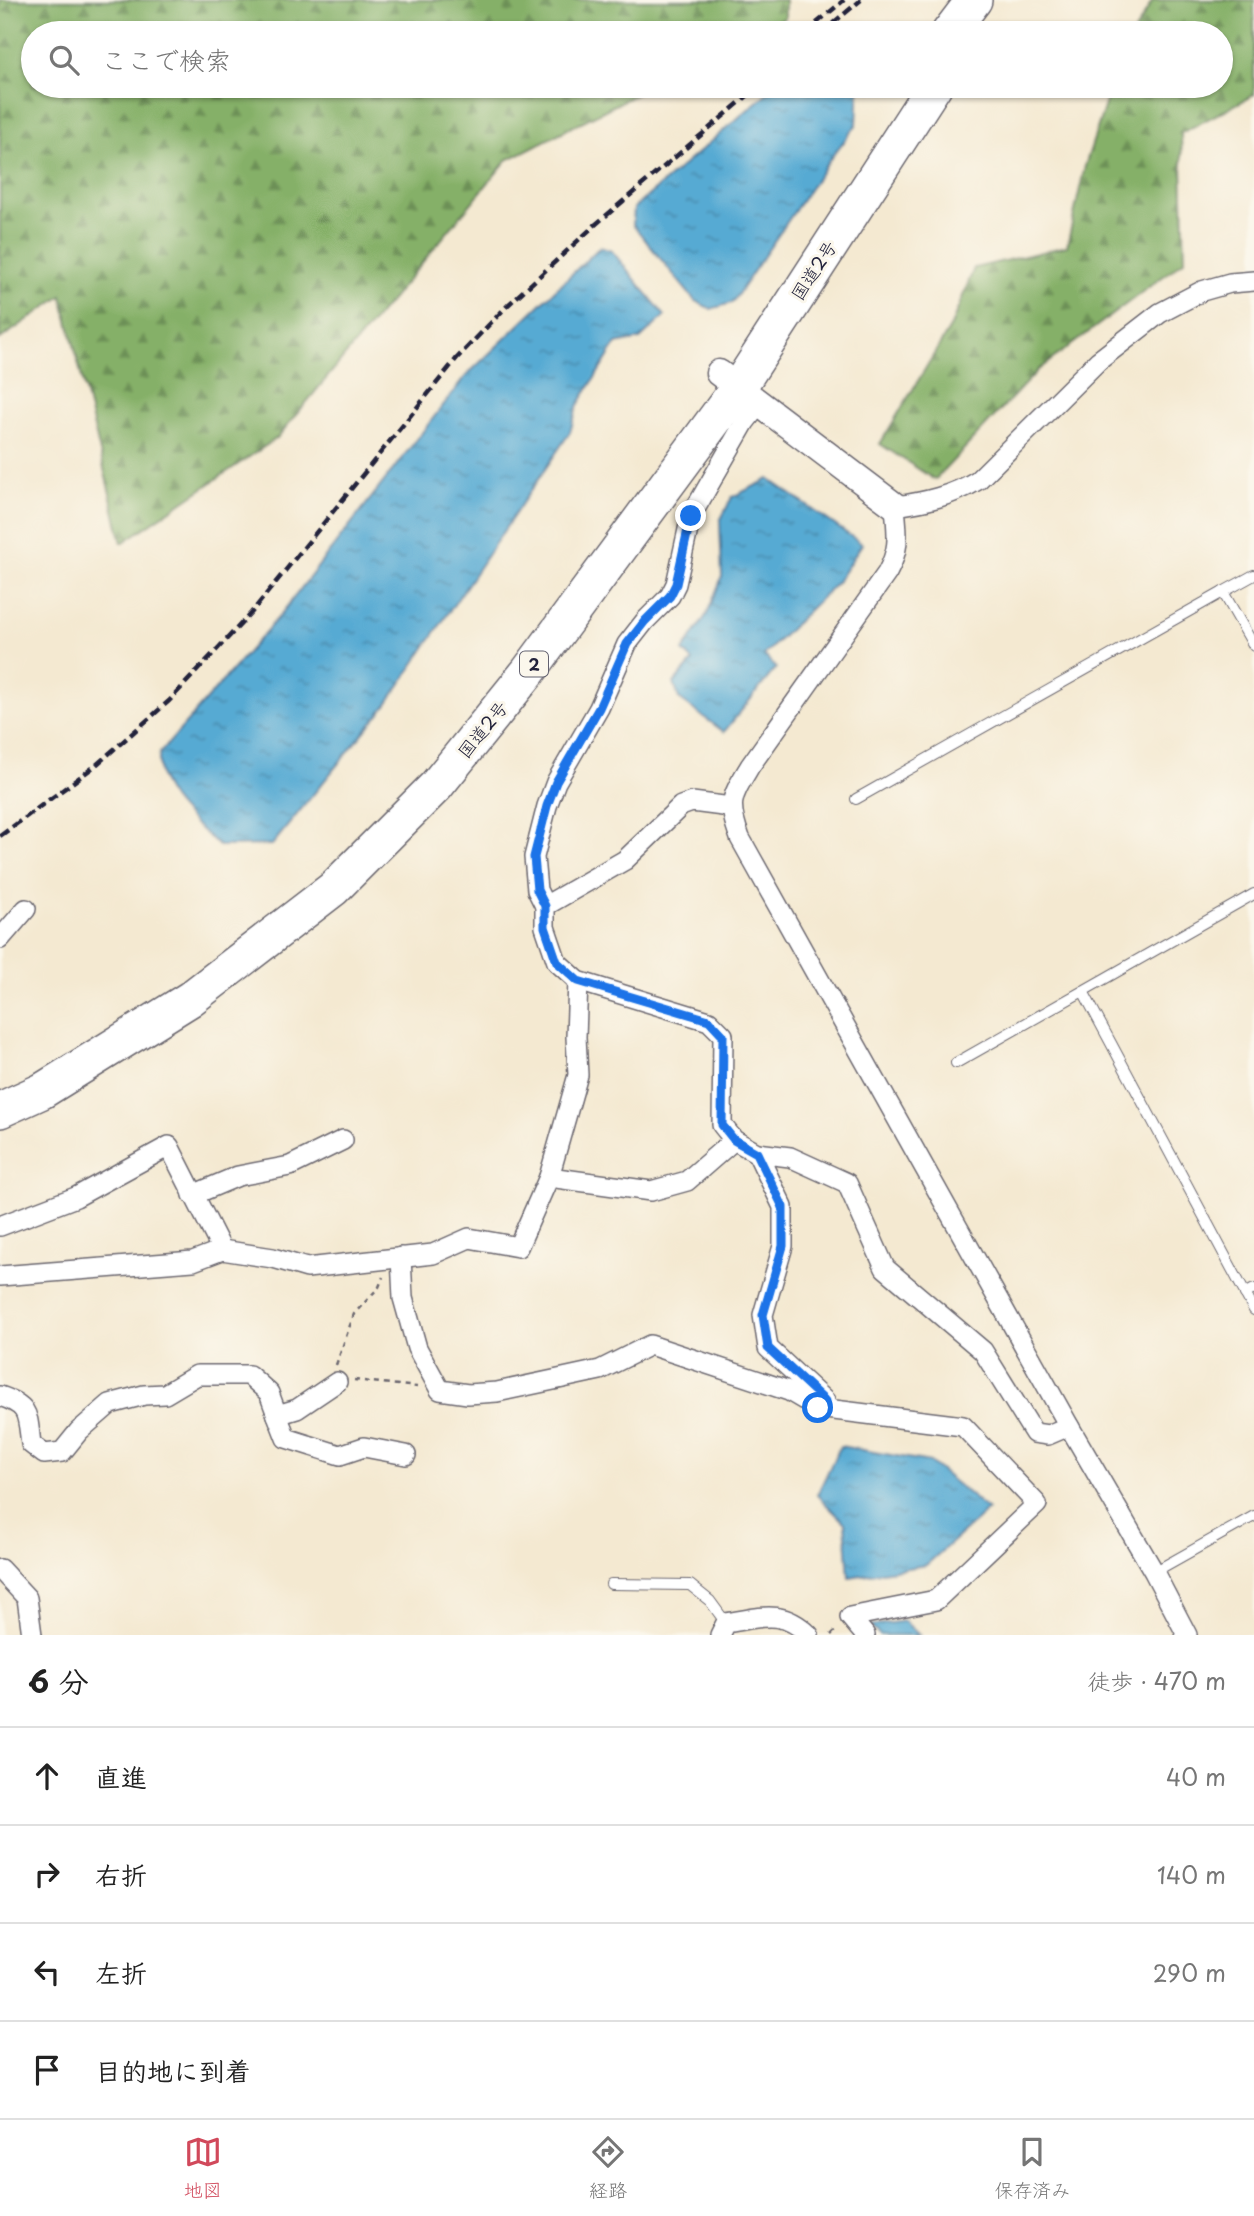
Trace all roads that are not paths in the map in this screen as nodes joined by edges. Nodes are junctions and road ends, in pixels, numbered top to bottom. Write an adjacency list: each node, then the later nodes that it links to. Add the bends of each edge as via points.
1 (974, 0): 3 (highway)
2 (996, 0): 4 (highway)
3 (958, 21)
4 (981, 21)
5 (904, 98): 8 (highway, 国道2号 / 2)
6 (926, 98): 8 (highway, 国道2号 / 2)
7 (1254, 281): 9 (street, via 1202,291 1160,313 1098,361 978,480 950,495)
8 (739, 388): 9 (street); 16 (street, via 745,422 691,516 676,584 627,644 547,806 534,857 537,890); 22 (highway, 国道2号 / 2, via 424,768 326,870 184,981); 23 (highway, 国道2号 / 2, via 528,672 445,775 333,889 190,999 41,1091)
9 (895, 506): 14 (street, via 896,557 750,766 733,793)
10 (1254, 575): 11 (lane)
11 (1223, 592): 12 (lane); 13 (lane)
12 (1254, 646)
13 (856, 799)
14 (731, 807): 16 (street, via 692,802 681,806 625,860); 39 (street, via 740,838)
15 (1254, 894): 20 (lane)
16 (545, 906): 19 (street, via 545,927 557,962)
17 (26, 909): 18 (street)
18 (0, 940)
19 (578, 981): 25 (street, via 709,1020 723,1035 722,1125); 27 (street, via 578,1075)
20 (1083, 991): 21 (lane); 33 (lane)
21 (956, 1063)
22 (0, 1090)
23 (0, 1110)
24 (343, 1140): 28 (street, via 290,1166 238,1176)
25 (734, 1140): 26 (street); 27 (street, via 687,1181 650,1191)
26 (757, 1153): 37 (street, via 783,1207 783,1246 763,1315 768,1348 825,1401); 39 (street, via 790,1157 847,1183 885,1268 983,1352 1034,1433 1048,1435)
27 (549, 1177): 31 (street, via 518,1247 469,1238 433,1254)
28 (193, 1195): 29 (street, via 169,1146 76,1197); 30 (street)
29 (0, 1226)
30 (222, 1250): 31 (street, via 307,1268); 32 (street, via 193,1261)
31 (396, 1257): 37 (street, via 417,1348 440,1390 497,1392 600,1370 650,1345 789,1391)
32 (0, 1276)
33 (1249, 1292): 34 (lane)
34 (1254, 1310)
35 (337, 1382): 38 (street, via 297,1409)
36 (0, 1396): 38 (street, via 17,1402 27,1413 32,1444 44,1454 62,1452 110,1404 165,1394 197,1375 249,1375 269,1393)
37 (825, 1408): 48 (street, via 964,1426 1037,1504 936,1600 850,1617)
38 (277, 1415): 40 (street, via 286,1438 340,1455 364,1447)
39 (1069, 1426): 43 (street)
40 (406, 1455)
41 (1254, 1516): 43 (lane)
42 (0, 1569): 46 (street, via 27,1598)
43 (1153, 1572): 49 (street)
44 (611, 1584): 45 (lane, via 690,1585 710,1601)
45 (723, 1629): 47 (street, via 778,1616)
46 (32, 1635)
47 (809, 1635)
48 (865, 1635)
49 (1187, 1635)

